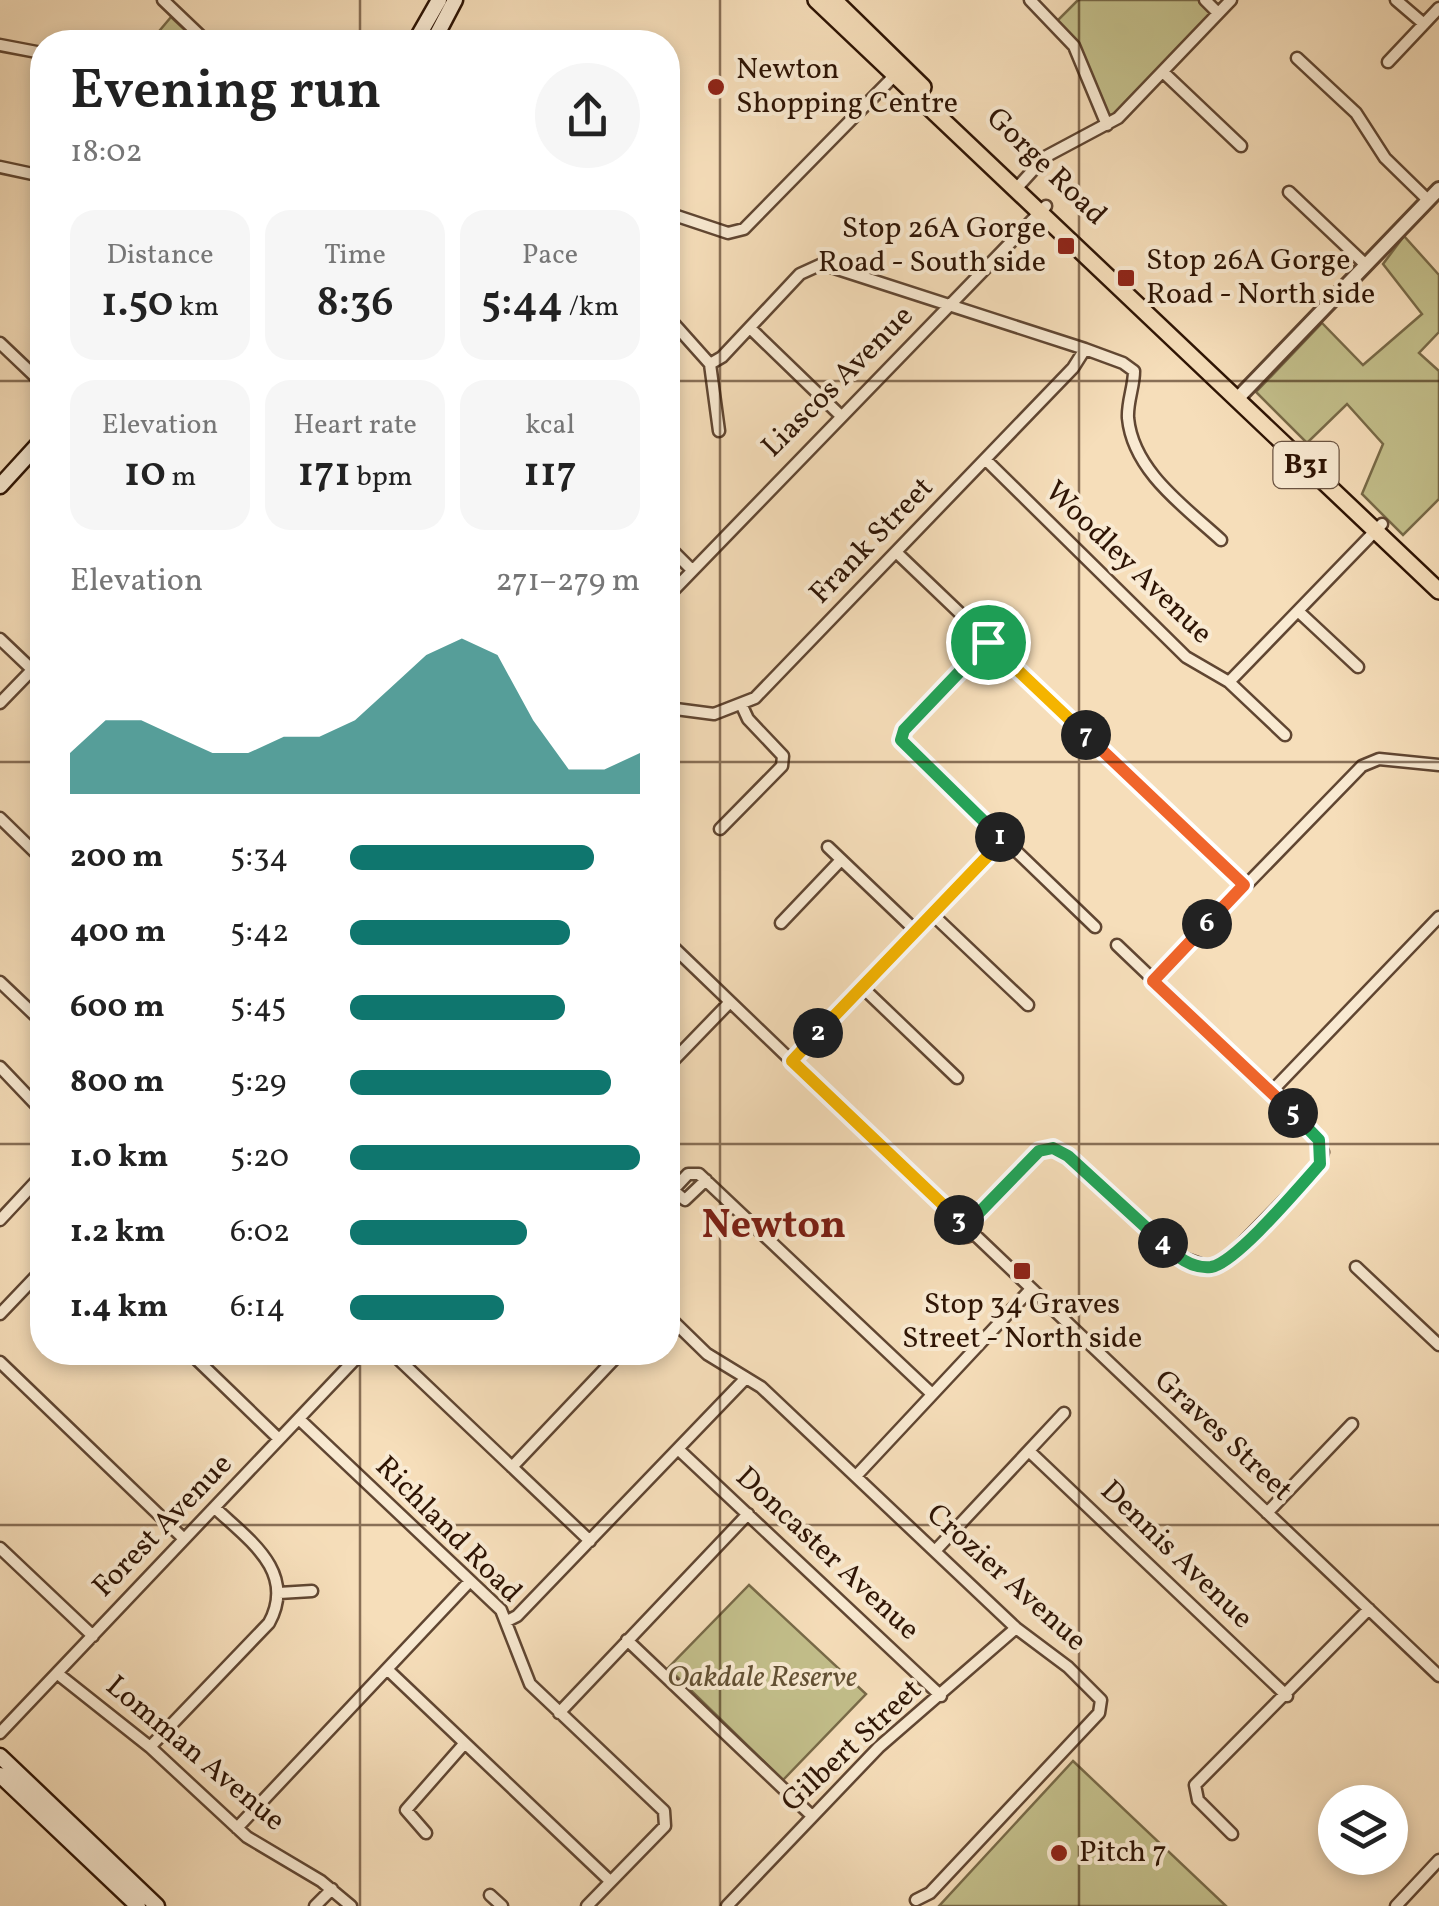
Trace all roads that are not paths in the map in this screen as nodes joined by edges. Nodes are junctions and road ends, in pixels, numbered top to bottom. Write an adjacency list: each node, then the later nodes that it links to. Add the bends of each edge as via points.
1 (163, 0): 13 (street)
2 (440, 0): 14 (main road)
3 (455, 0): 15 (main road)
4 (816, 0): 20 (main road, Gorge Road / B31)
5 (834, 0): 20 (main road, Gorge Road / B31)
6 (1030, 0): 22 (street, via 1074,46)
7 (1205, 0): 11 (street)
8 (1230, 0): 11 (street)
9 (1396, 0): 12 (street)
10 (1439, 8): 12 (street)
11 (1218, 13): 21 (street)
12 (1424, 24): 19 (street)
13 (194, 30)
14 (422, 30)
15 (439, 30)
16 (0, 46): 17 (street)
17 (30, 51)
18 (1297, 58): 29 (street, via 1356,114 1384,158)
19 (1388, 62)
20 (899, 71): 26 (main road, Gorge Road / B31); 31 (street, via 736,233)
21 (1162, 72): 22 (street); 23 (street)
22 (1108, 124): 26 (street, via 1056,149)
23 (1241, 146)
24 (0, 167): 25 (street)
25 (30, 173)
26 (1018, 186): 30 (main road, Gorge Road / B31)
27 (1439, 189): 29 (street)
28 (1289, 192): 32 (street)
29 (1428, 200): 32 (street)
30 (1043, 208): 33 (street, Liascos Avenue); 40 (main road, Gorge Road / B31)
31 (680, 217)
32 (1366, 265): 40 (street)
33 (948, 306): 34 (street, via 828,264 814,265); 37 (street); 41 (street, Liascos Avenue)
34 (750, 328): 38 (street); 41 (street)
35 (680, 331): 38 (street)
36 (0, 343): 39 (street)
37 (1084, 349): 44 (street, Frank Street); 49 (street, via 1123,362 1134,376 1128,413 1140,454 1160,484)
38 (710, 364): 42 (street)
39 (30, 371)
40 (1240, 396): 48 (main road, Gorge Road / B31)
41 (840, 414): 52 (street, Liascos Avenue)
42 (719, 430)
43 (30, 453): 46 (main road)
44 (986, 460): 50 (street, Frank Street); 62 (street, Woodley Avenue, via 1186,658)
45 (30, 467): 47 (main road)
46 (0, 486)
47 (0, 498)
48 (1378, 528): 53 (main road, Gorge Road / B31); 55 (main road, Gorge Road / B31); 56 (street)
49 (1221, 540)
50 (896, 552): 58 (street); 64 (street, Frank Street)
51 (680, 559): 52 (street)
52 (690, 569): 54 (street, Liascos Avenue)
53 (1439, 580)
54 (680, 581)
55 (1439, 591)
56 (1298, 611): 60 (street); 62 (street)
57 (0, 639): 59 (street)
58 (988, 642): 70 (street, via 901,740); 74 (street)
59 (30, 666)
60 (1358, 667)
61 (30, 672): 63 (street)
62 (1229, 682): 66 (street, Woodley Avenue)
63 (0, 703)
64 (742, 706): 65 (street, via 701,715); 69 (street, via 784,756 782,766)
65 (680, 711)
66 (1285, 735)
67 (1439, 766): 74 (street, via 1380,759 1362,766)
68 (0, 818): 71 (street)
69 (720, 828)
70 (1003, 840): 75 (street); 78 (street)
71 (30, 847)
72 (828, 847): 73 (street)
73 (841, 860): 77 (street); 79 (street)
74 (1244, 885): 82 (street)
75 (932, 914): 79 (street); 86 (street)
76 (1439, 917): 92 (street)
77 (781, 924)
78 (1095, 927)
79 (916, 930): 84 (street)
80 (1117, 945): 82 (street)
81 (680, 954): 85 (street)
82 (1153, 981): 92 (street)
83 (0, 982): 87 (street)
84 (862, 987): 89 (street); 91 (street)
85 (730, 1002): 88 (street); 89 (street)
86 (1028, 1004)
87 (30, 1011)
88 (680, 1054)
89 (792, 1061): 97 (street)
90 (0, 1067): 93 (street)
91 (957, 1078)
92 (1271, 1092): 98 (street, via 1322,1145 1320,1164 1226,1260 1208,1267 1176,1255 1053,1148 1039,1151)
93 (30, 1098)
94 (706, 1180): 112 (street)
95 (30, 1188): 96 (street)
96 (0, 1220)
97 (958, 1220): 98 (street); 99 (street, Graves Street, via 960,1235)
98 (972, 1220): 99 (street)
99 (972, 1234): 102 (street, Graves Street)
100 (1356, 1266): 105 (street)
101 (30, 1283): 103 (street)
102 (1031, 1289): 112 (street); 122 (street, Graves Street)
103 (0, 1314)
104 (680, 1328): 111 (street, Crozier Avenue)
105 (1439, 1345)
106 (0, 1362): 124 (street)
107 (202, 1365): 116 (street)
108 (350, 1365): 114 (street, Forest Avenue)
109 (405, 1365): 119 (street)
110 (609, 1365): 119 (street)
111 (746, 1378): 117 (street); 120 (street, Crozier Avenue)
112 (932, 1394): 120 (street)
113 (1064, 1413): 118 (street)
114 (299, 1418): 116 (street, Forest Avenue); 128 (street, Richland Road)
115 (1352, 1424): 122 (street)
116 (279, 1439): 121 (street, Forest Avenue)
117 (678, 1449): 123 (street, Doncaster Avenue); 125 (street)
118 (1030, 1452): 127 (street); 140 (street, Dennis Avenue)
119 (512, 1467): 125 (street)
120 (857, 1475): 127 (street, Crozier Avenue)
121 (214, 1508): 124 (street, Forest Avenue); 130 (street, via 270,1562)
122 (1268, 1513): 131 (street, Graves Street)
123 (748, 1514): 135 (street); 139 (street, Doncaster Avenue)
124 (184, 1539): 134 (street, Forest Avenue)
125 (590, 1542): 132 (street)
126 (0, 1548): 134 (street)
127 (935, 1551): 133 (street, Crozier Avenue)
128 (470, 1580): 132 (street, Richland Road); 136 (street)
129 (312, 1591): 130 (street)
130 (279, 1593): 144 (street, via 269,1624)
131 (1369, 1609): 138 (street, Graves Street); 140 (street)
132 (507, 1621): 141 (street, Richland Road, via 524,1678)
133 (1016, 1628): 139 (street, Gilbert Street); 155 (street, Crozier Avenue, via 1068,1667 1102,1706 930,1893)
134 (93, 1636): 137 (street, Forest Avenue)
135 (627, 1640): 141 (street); 147 (street)
136 (388, 1670): 143 (street); 148 (street)
137 (58, 1674): 142 (street, Forest Avenue); 144 (street, Lomman Avenue)
138 (1439, 1676)
139 (941, 1696): 147 (street, Gilbert Street)
140 (1287, 1696): 150 (street, via 1196,1785 1198,1800)
141 (559, 1712): 152 (street, Richland Road, via 664,1811 665,1826)
142 (0, 1734)
143 (464, 1744): 149 (street, via 406,1810); 152 (street)
144 (150, 1747): 148 (street, Lomman Avenue)
145 (0, 1756): 157 (main road)
146 (0, 1775): 156 (main road)
147 (812, 1816): 162 (street, Gilbert Street)
148 (237, 1828): 153 (street, Lomman Avenue)
149 (426, 1834)
150 (1232, 1834)
151 (1439, 1860): 163 (street)
152 (610, 1881): 161 (street, Richland Road)
153 (332, 1888): 158 (street); 159 (street, Lomman Avenue)
154 (490, 1895): 160 (street)
155 (916, 1900)
156 (138, 1906)
157 (156, 1906)
158 (316, 1906)
159 (351, 1906)
160 (502, 1906)
161 (587, 1906)
162 (728, 1906)
163 (1396, 1906)

